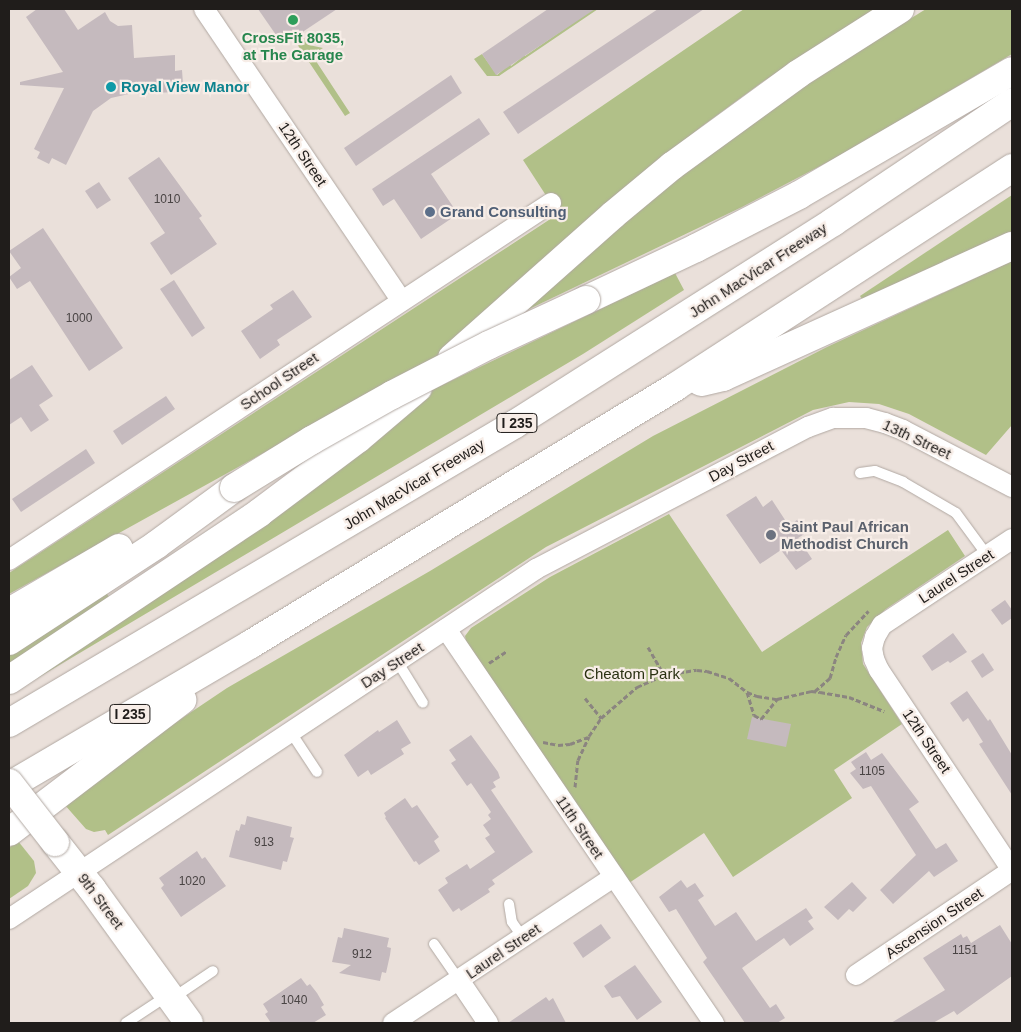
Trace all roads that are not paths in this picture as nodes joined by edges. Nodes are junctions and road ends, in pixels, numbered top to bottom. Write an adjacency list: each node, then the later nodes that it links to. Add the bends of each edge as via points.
1 (204, 9): 8 (street, 12th Street)
2 (900, 9): 23 (main road, via 790,80 672,166 359,438 307,478)
3 (1012, 71): 13 (main road, bridge, via 799,195 392,395)
4 (1012, 102): 25 (main road, John MacVicar Freeway / I 235, via 834,222 515,424)
5 (1012, 168): 9 (main road, I 235)
6 (551, 203): 8 (street, School Street)
7 (1012, 246): 9 (main road, via 722,377)
8 (402, 300): 16 (street, School Street)
9 (675, 387): 21 (main road, I 235)
10 (789, 435): 12 (street, 13th Street, via 833,418 866,418 903,430); 19 (street, Day Street, via 536,569)
11 (860, 473): 15 (lane, via 875,471 903,482 956,513)
12 (1012, 487)
13 (232, 489): 17 (main road, via 150,530); 20 (main road, via 156,545)
14 (1012, 539): 15 (street, Laurel Street)
15 (987, 555): 18 (street, Laurel Street)
16 (9, 560)
17 (9, 612)
18 (899, 614): 30 (street, 12th Street, via 882,625 875,637 874,659)
19 (446, 629): 22 (street, Day Street); 32 (street, 11th Street)
20 (9, 641)
21 (251, 644): 28 (main road, I 235); 29 (main road, via 158,720)
22 (397, 661): 24 (lane); 26 (street, Day Street)
23 (9, 680)
24 (423, 703)
25 (9, 723)
26 (290, 731): 27 (lane); 31 (street, Day Street)
27 (317, 772)
28 (9, 784): 31 (main road, 9th Street, bridge)
29 (9, 832)
30 (1012, 870): 38 (street, Ascension Street)
31 (79, 872): 34 (street, Day Street); 40 (main road, 9th Street)
32 (614, 877): 35 (street, Laurel Street); 45 (street, 11th Street)
33 (509, 904): 35 (lane, via 512,922)
34 (9, 919)
35 (523, 938): 39 (street, Laurel Street)
36 (434, 944): 39 (lane)
37 (213, 971): 40 (lane)
38 (856, 976)
39 (458, 980): 43 (street, Laurel Street); 44 (street)
40 (171, 997): 41 (lane); 42 (main road, 9th Street)
41 (126, 1023)
42 (189, 1023)
43 (393, 1023)
44 (488, 1023)
45 (714, 1023)

